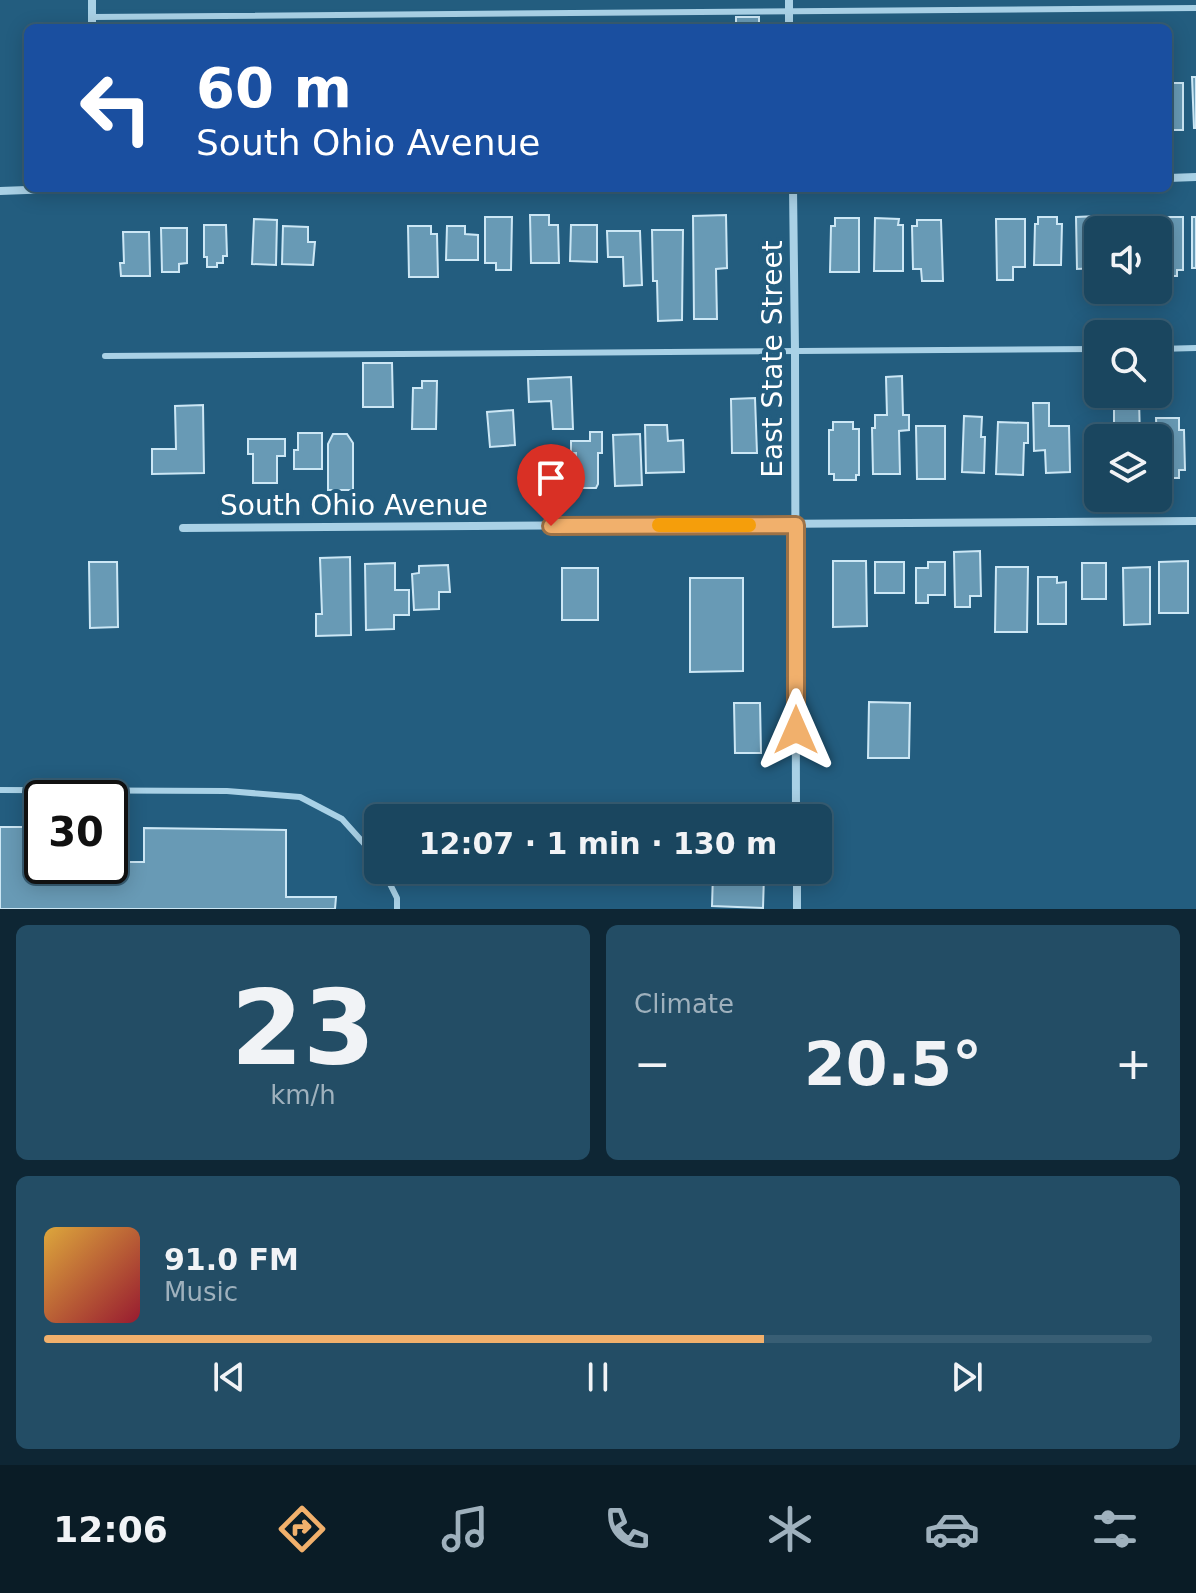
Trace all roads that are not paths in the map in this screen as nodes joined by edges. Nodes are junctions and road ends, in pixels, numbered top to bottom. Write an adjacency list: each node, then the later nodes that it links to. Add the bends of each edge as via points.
1 (92, 0): 5 (street)
2 (789, 0): 4 (street)
3 (1196, 8): 4 (lane)
4 (789, 11): 5 (lane); 7 (street)
5 (92, 17): 6 (street)
6 (92, 24)
7 (789, 24)
8 (1196, 177): 9 (street)
9 (1172, 178)
10 (24, 190): 11 (street)
11 (0, 191)
12 (793, 192): 16 (street, East State Street)
13 (1196, 348): 15 (lane)
14 (1084, 349): 16 (lane)
15 (1172, 349)
16 (795, 351): 17 (lane); 19 (street, East State Street)
17 (105, 356)
18 (1196, 521): 19 (street, South Ohio Avenue)
19 (796, 525): 20 (street, South Ohio Avenue); 22 (street, East State Street)
20 (183, 528)
21 (0, 790): 23 (lane, via 227,791 300,797 342,819)
22 (796, 804)
23 (364, 843)
24 (390, 884): 26 (lane)
25 (797, 884): 27 (street)
26 (397, 909)
27 (797, 909)

